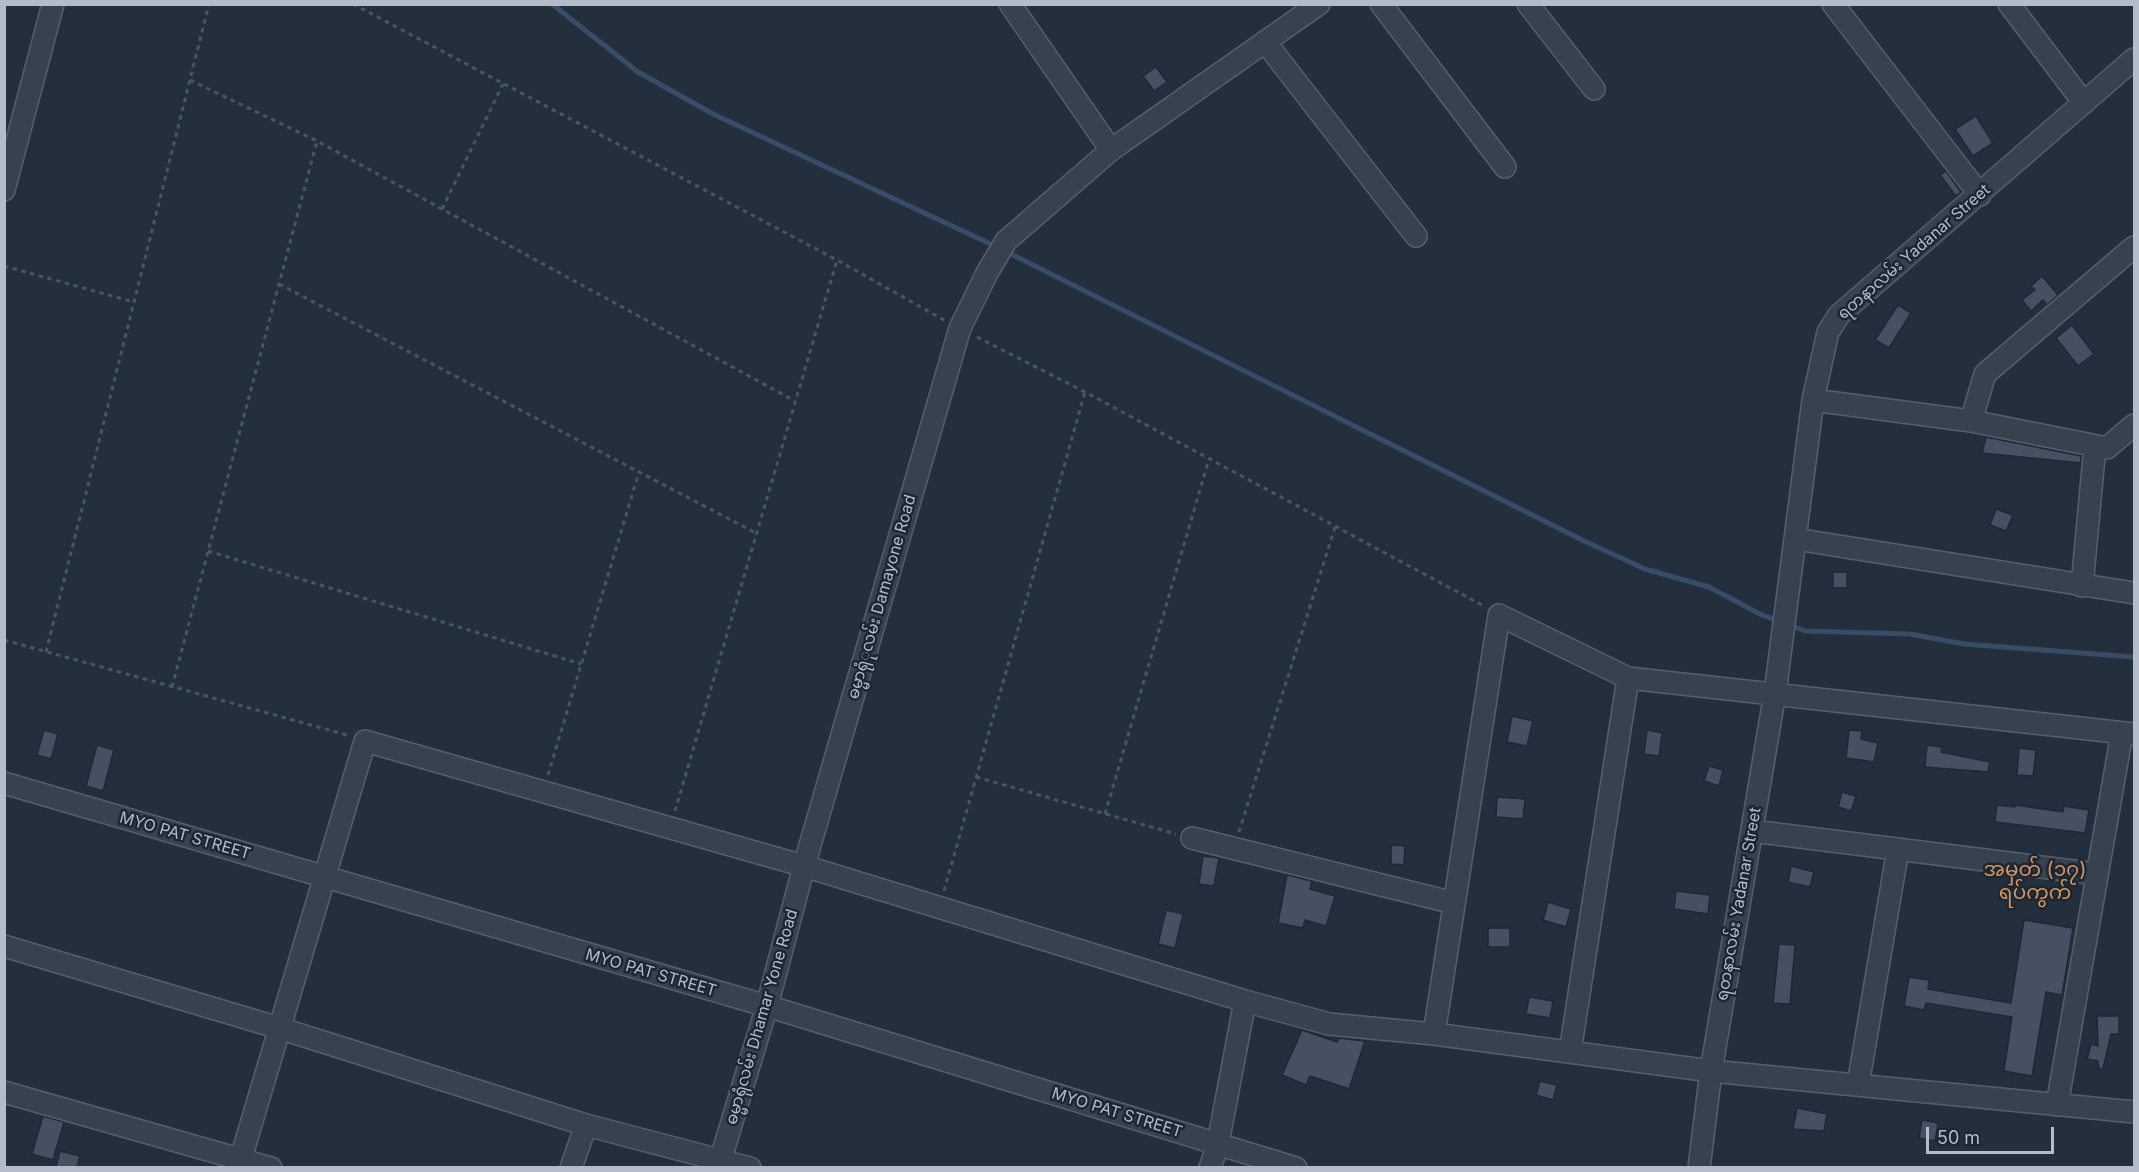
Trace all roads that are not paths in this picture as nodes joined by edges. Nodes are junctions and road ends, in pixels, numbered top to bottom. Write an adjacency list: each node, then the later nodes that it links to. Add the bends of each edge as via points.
1 (53, 4): 14 (street)
2 (1319, 4): 8 (street)
3 (1381, 4): 13 (street)
4 (1528, 4): 10 (street)
5 (1833, 4): 15 (street)
6 (2008, 4): 11 (street)
7 (1020, 8): 12 (street)
8 (1266, 44): 12 (street); 16 (street)
9 (2134, 59): 11 (street, ရတနာလမ်း Yadanar Street)
10 (1594, 89)
11 (2084, 103): 15 (street, ရတနာလမ်း Yadanar Street)
12 (1111, 150): 32 (street, ဓမ္မာရုံုလမ်း Damayone Road, via 1001,250 960,328)
13 (1505, 166)
14 (4, 190)
15 (1980, 195): 18 (street, ရတနာလမ်း Yadanar Street, via 1839,315 1828,332)
16 (1416, 236)
17 (2134, 247): 19 (street, via 1984,374)
18 (1813, 400): 19 (street); 22 (street, ရတနာလမ်း Yadanar Street)
19 (1971, 421): 21 (street)
20 (2134, 425): 21 (street, via 2107,448)
21 (2095, 446): 23 (street)
22 (1795, 539): 23 (street); 26 (street, ရတနာလမ်း Yadanar Street)
23 (2082, 586): 24 (street)
24 (2134, 593)
25 (1628, 678): 26 (street); 35 (street, via 1499,615); 41 (street)
26 (1775, 693): 27 (street); 29 (street, ရတနာလမ်း Yadanar Street)
27 (2128, 734): 33 (street)
28 (4, 783): 34 (street, MYO PAT STREET)
29 (1752, 831): 31 (street); 42 (street, ရတနာလမ်း Yadanar Street)
30 (1192, 838): 35 (street)
31 (1898, 849): 33 (street); 43 (street)
32 (804, 866): 34 (street, via 365,741); 37 (street); 38 (street, ဓမ္မာရုံလမ်း Dhamar Yone Road)
33 (2097, 874): 45 (street)
34 (326, 877): 38 (street, MYO PAT STREET); 39 (street)
35 (1454, 903): 40 (street)
36 (4, 946): 39 (street)
37 (1245, 1001): 40 (street, via 1329,1024); 48 (street)
38 (767, 1006): 48 (street, MYO PAT STREET); 50 (street, ဓမ္မာရုံလမ်း Dhamar Yone Road)
39 (279, 1028): 47 (street); 49 (street)
40 (1434, 1034): 41 (street)
41 (1570, 1052): 42 (street)
42 (1711, 1071): 43 (street); 56 (street, ရတနာလမ်း Yadanar Street)
43 (1858, 1085): 45 (street)
44 (4, 1092): 49 (street)
45 (2057, 1105): 46 (street)
46 (2134, 1112)
47 (586, 1125): 50 (street); 52 (street)
48 (1218, 1143): 54 (street); 55 (street, MYO PAT STREET)
49 (240, 1163): 51 (street)
50 (720, 1163): 53 (street)
51 (271, 1167)
52 (571, 1167)
53 (750, 1167)
54 (1210, 1167)
55 (1296, 1167)
56 (1699, 1167)

